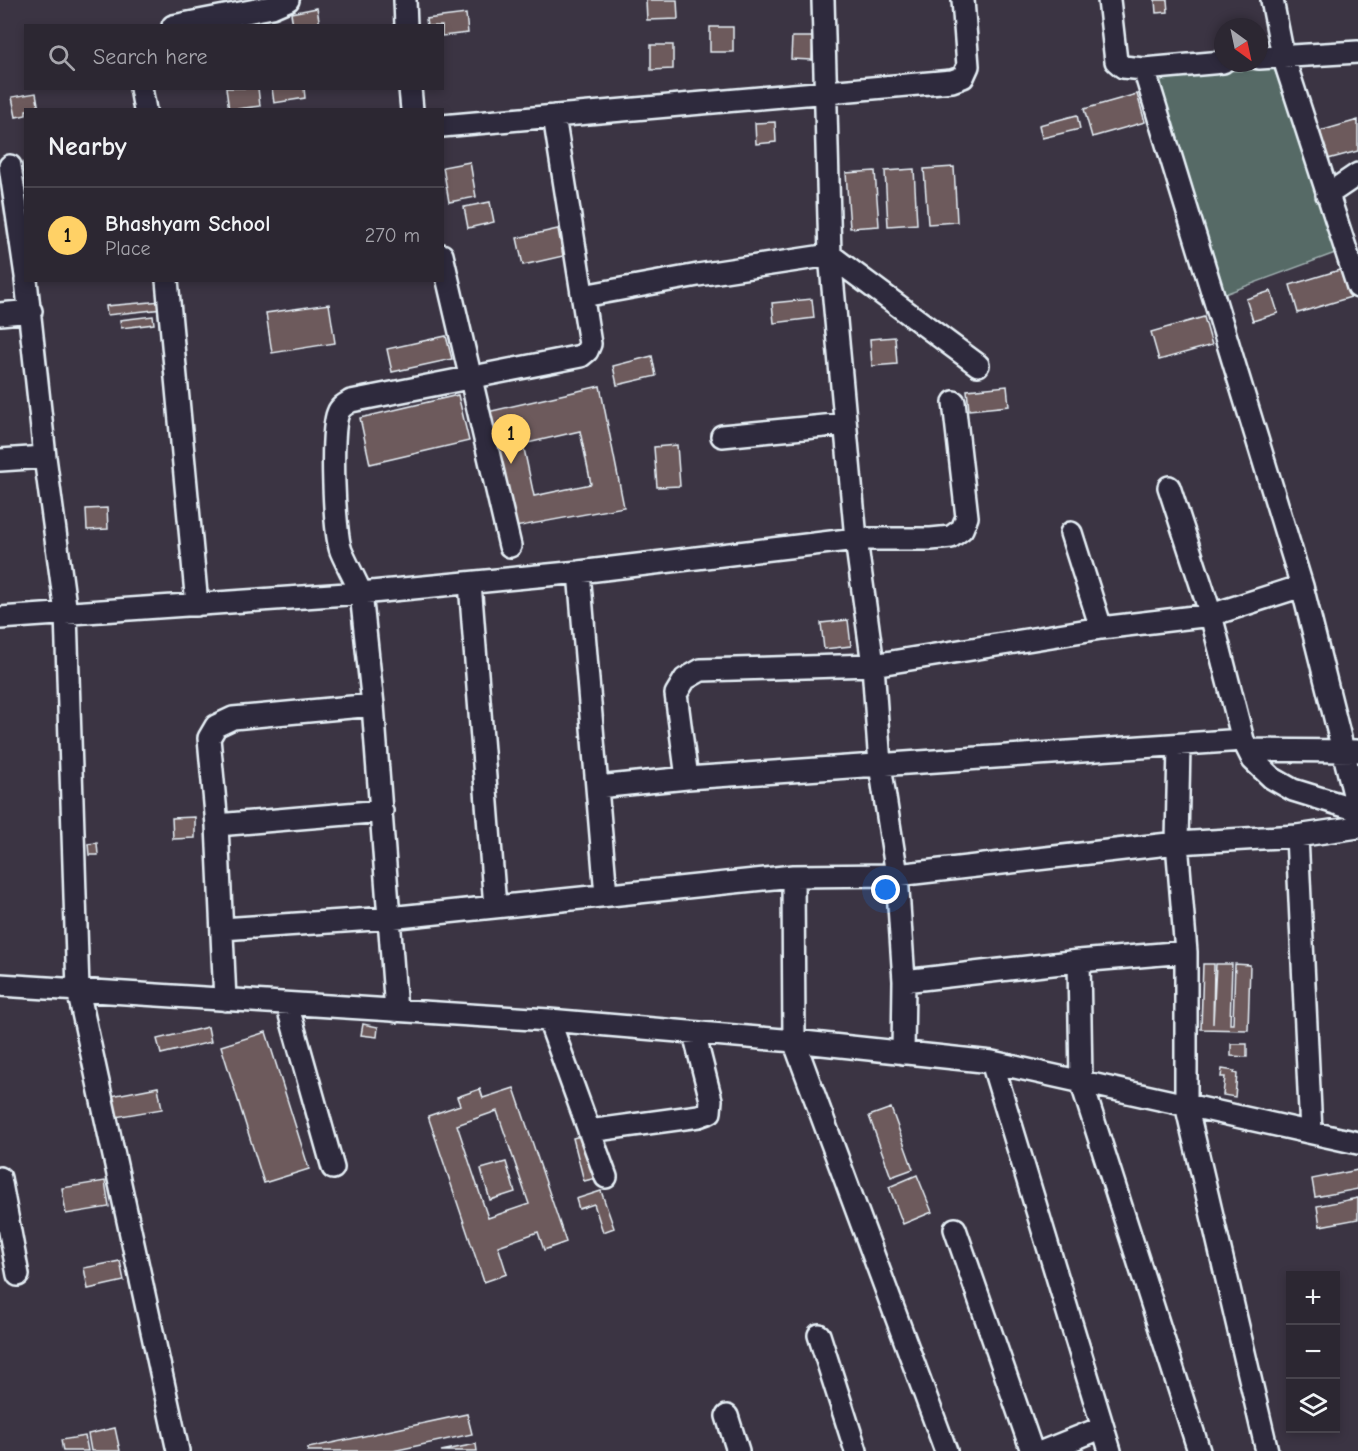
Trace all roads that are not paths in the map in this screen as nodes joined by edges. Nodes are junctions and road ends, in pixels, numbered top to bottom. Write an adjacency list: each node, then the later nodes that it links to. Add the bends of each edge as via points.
1 (288, 0): 7 (street, via 272,7)
2 (405, 0): 8 (street)
3 (823, 0): 16 (street)
4 (963, 0): 16 (street, via 968,66 963,77)
5 (1109, 0): 13 (street, via 1116,61 1123,67)
6 (1272, 0): 10 (street)
7 (184, 24)
8 (406, 24)
9 (1358, 52): 10 (street)
10 (1283, 56): 11 (street); 23 (street)
11 (1268, 57)
12 (1214, 63): 13 (street)
13 (1144, 69): 46 (street)
14 (141, 90): 17 (street)
15 (410, 90): 18 (street)
16 (826, 92): 19 (street); 24 (street)
17 (145, 108)
18 (412, 108)
19 (554, 116): 20 (street); 30 (street)
20 (444, 126)
21 (12, 166): 25 (street)
22 (1358, 174): 23 (street)
23 (1327, 195): 29 (street)
24 (830, 255): 30 (street); 33 (street); 36 (street)
25 (24, 260)
26 (444, 263): 34 (street)
27 (26, 282): 31 (street)
28 (167, 282): 48 (street)
29 (1358, 287)
30 (583, 296): 34 (street, via 590,344 581,356)
31 (30, 311): 32 (street); 38 (street)
32 (0, 314)
33 (978, 365)
34 (471, 377): 43 (street); 47 (street, via 351,401 339,410 334,436 336,529 341,551)
35 (954, 402): 42 (street, via 967,517 962,529 951,537 931,539)
36 (846, 423): 37 (street); 42 (street)
37 (722, 436)
38 (45, 457): 39 (street); 49 (street)
39 (0, 460)
40 (1169, 487): 50 (street)
41 (1071, 533): 52 (street)
42 (856, 539): 44 (street); 53 (street)
43 (510, 546)
44 (579, 572): 45 (street); 60 (street)
45 (470, 583): 47 (street); 70 (street)
46 (1302, 586): 50 (street); 57 (street)
47 (361, 593): 48 (street); 54 (street)
48 (197, 605): 49 (street)
49 (66, 613): 51 (street); 77 (street)
50 (1211, 615): 52 (street); 56 (street)
51 (0, 618)
52 (1101, 628): 53 (street)
53 (873, 665): 58 (street); 59 (street, via 701,670 685,679 676,694)
54 (373, 705): 62 (street); 63 (street, via 233,718 216,726 208,738)
55 (1179, 745): 56 (street); 58 (street); 66 (street)
56 (1245, 745): 57 (street); 61 (street, via 1253,760 1272,778 1293,790)
57 (1351, 751): 61 (street)
58 (880, 765): 59 (street); 67 (street)
59 (687, 778): 60 (street)
60 (598, 787): 69 (street)
61 (1358, 810)
62 (382, 811): 63 (street); 71 (street)
63 (217, 825): 72 (street)
64 (1358, 827): 65 (street)
65 (1297, 836): 66 (street); 89 (street)
66 (1177, 843): 67 (street); 73 (street)
67 (897, 875): 68 (street); 75 (street)
68 (793, 876): 69 (street); 83 (street)
69 (606, 895): 70 (street)
70 (495, 907): 71 (street)
71 (389, 918): 72 (street); 80 (street)
72 (222, 929): 78 (street)
73 (1186, 952): 74 (street); 87 (street)
74 (1079, 961): 75 (street); 86 (street)
75 (904, 981): 84 (street)
76 (0, 985): 77 (street)
77 (78, 990): 78 (street); 99 (street)
78 (225, 1000): 79 (street)
79 (287, 1004): 80 (street); 91 (street)
80 (396, 1011): 81 (street)
81 (549, 1020): 82 (street); 88 (street)
82 (694, 1033): 83 (street); 88 (street, via 711,1100 710,1112)
83 (794, 1041): 84 (street); 102 (street)
84 (903, 1053): 85 (street)
85 (992, 1062): 86 (street); 98 (street)
86 (1081, 1081): 87 (street); 106 (street)
87 (1186, 1104): 89 (street); 107 (street)
88 (589, 1131): 92 (street)
89 (1311, 1132): 90 (street)
90 (1358, 1143)
91 (333, 1168)
92 (606, 1177)
93 (0, 1178): 95 (street)
94 (955, 1230): 103 (street)
95 (18, 1275)
96 (819, 1335): 101 (street)
97 (727, 1416): 100 (street)
98 (1101, 1428): 104 (street); 105 (street)
99 (178, 1451)
100 (738, 1451)
101 (855, 1451)
102 (946, 1451)
103 (1032, 1451)
104 (1044, 1451)
105 (1110, 1451)
106 (1199, 1451)
107 (1267, 1451)

